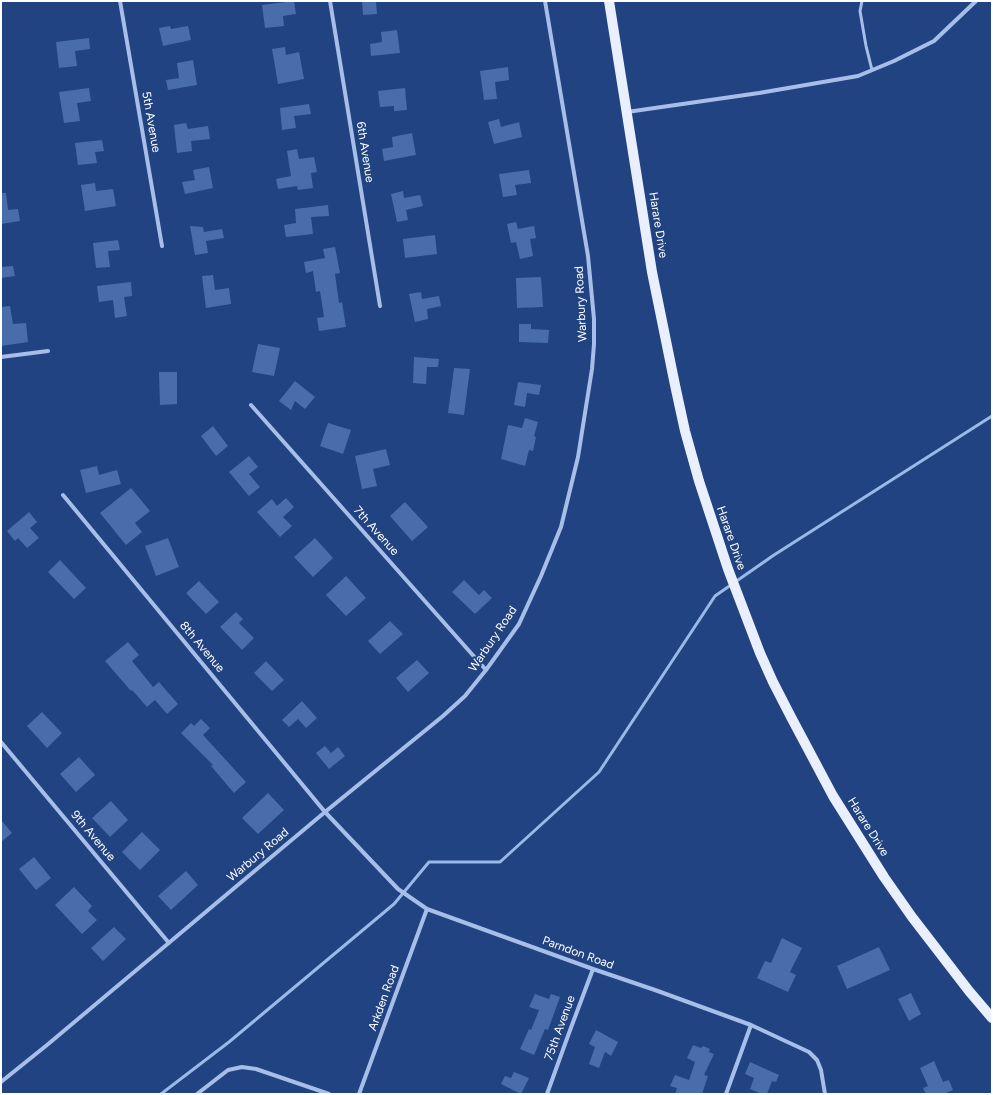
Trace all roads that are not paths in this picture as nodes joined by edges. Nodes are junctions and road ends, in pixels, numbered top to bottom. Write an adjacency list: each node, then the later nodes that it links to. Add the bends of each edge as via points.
1 (120, 1): 9 (street, 5th Avenue)
2 (330, 1): 10 (street, 6th Avenue)
3 (545, 1): 15 (street, Warbury Road, via 588,256 594,319 592,369 578,457 561,527 518,624)
4 (609, 1): 8 (main road, Harare Drive)
5 (862, 1): 7 (lane, via 860,11)
6 (976, 1): 7 (street, via 934,41)
7 (872, 70): 8 (street, via 858,76)
8 (626, 112): 21 (main road, Harare Drive, via 652,272 685,431 698,481 760,653 833,796 884,877 969,992)
9 (162, 246)
10 (380, 306)
11 (48, 351): 12 (street)
12 (1, 357)
13 (251, 405): 15 (street, 7th Avenue)
14 (63, 495): 17 (street, 8th Avenue)
15 (486, 670): 17 (street, Warbury Road, via 465,696 443,716)
16 (1, 742): 19 (street, 9th Avenue)
17 (325, 812): 18 (street, Parndon Road, via 398,889); 19 (street, Warbury Road)
18 (426, 908): 20 (street, Parndon Road); 26 (street, Arkden Road)
19 (169, 943): 23 (street, Warbury Road)
20 (593, 969): 22 (street, Parndon Road); 27 (street, 75th Avenue)
21 (992, 1018)
22 (751, 1025): 28 (street); 29 (street, Parndon Road, via 809,1052 822,1070)
23 (1, 1082)
24 (196, 1094): 25 (street, via 228,1070 242,1067 256,1069)
25 (329, 1094)
26 (359, 1094)
27 (547, 1094)
28 (726, 1094)
29 (825, 1094)

